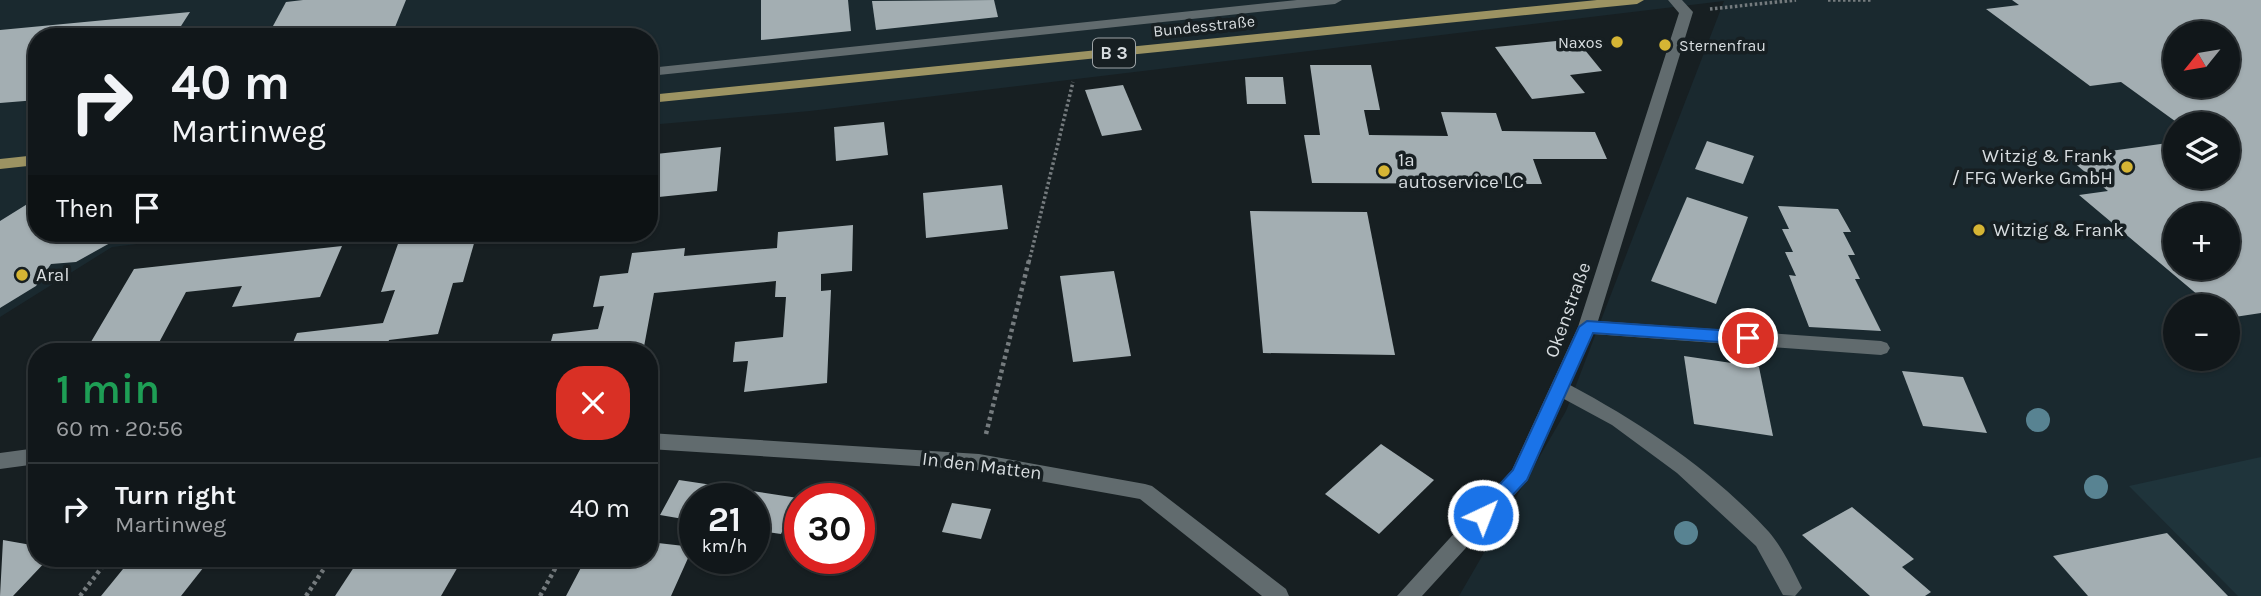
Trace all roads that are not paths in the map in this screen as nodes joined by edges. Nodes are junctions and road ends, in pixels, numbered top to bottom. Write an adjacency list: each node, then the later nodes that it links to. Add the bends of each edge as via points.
1 (1335, 0): 4 (street)
2 (1637, 0): 5 (main road, Bundesstraße / B 3)
3 (1681, 6): 8 (street, Okenstraße)
4 (658, 71)
5 (658, 98)
6 (28, 161): 7 (main road)
7 (0, 164)
8 (1587, 327): 9 (street); 10 (street, Okenstraße)
9 (1881, 348)
10 (1560, 388): 14 (street, via 1619,420 1684,467 1763,540); 16 (street, Okenstraße, via 1520,475)
11 (658, 442): 15 (street, In den Matten, via 979,462 1145,492)
12 (28, 457): 13 (street)
13 (0, 461)
14 (1791, 588)
15 (1278, 596)
16 (1408, 596)

